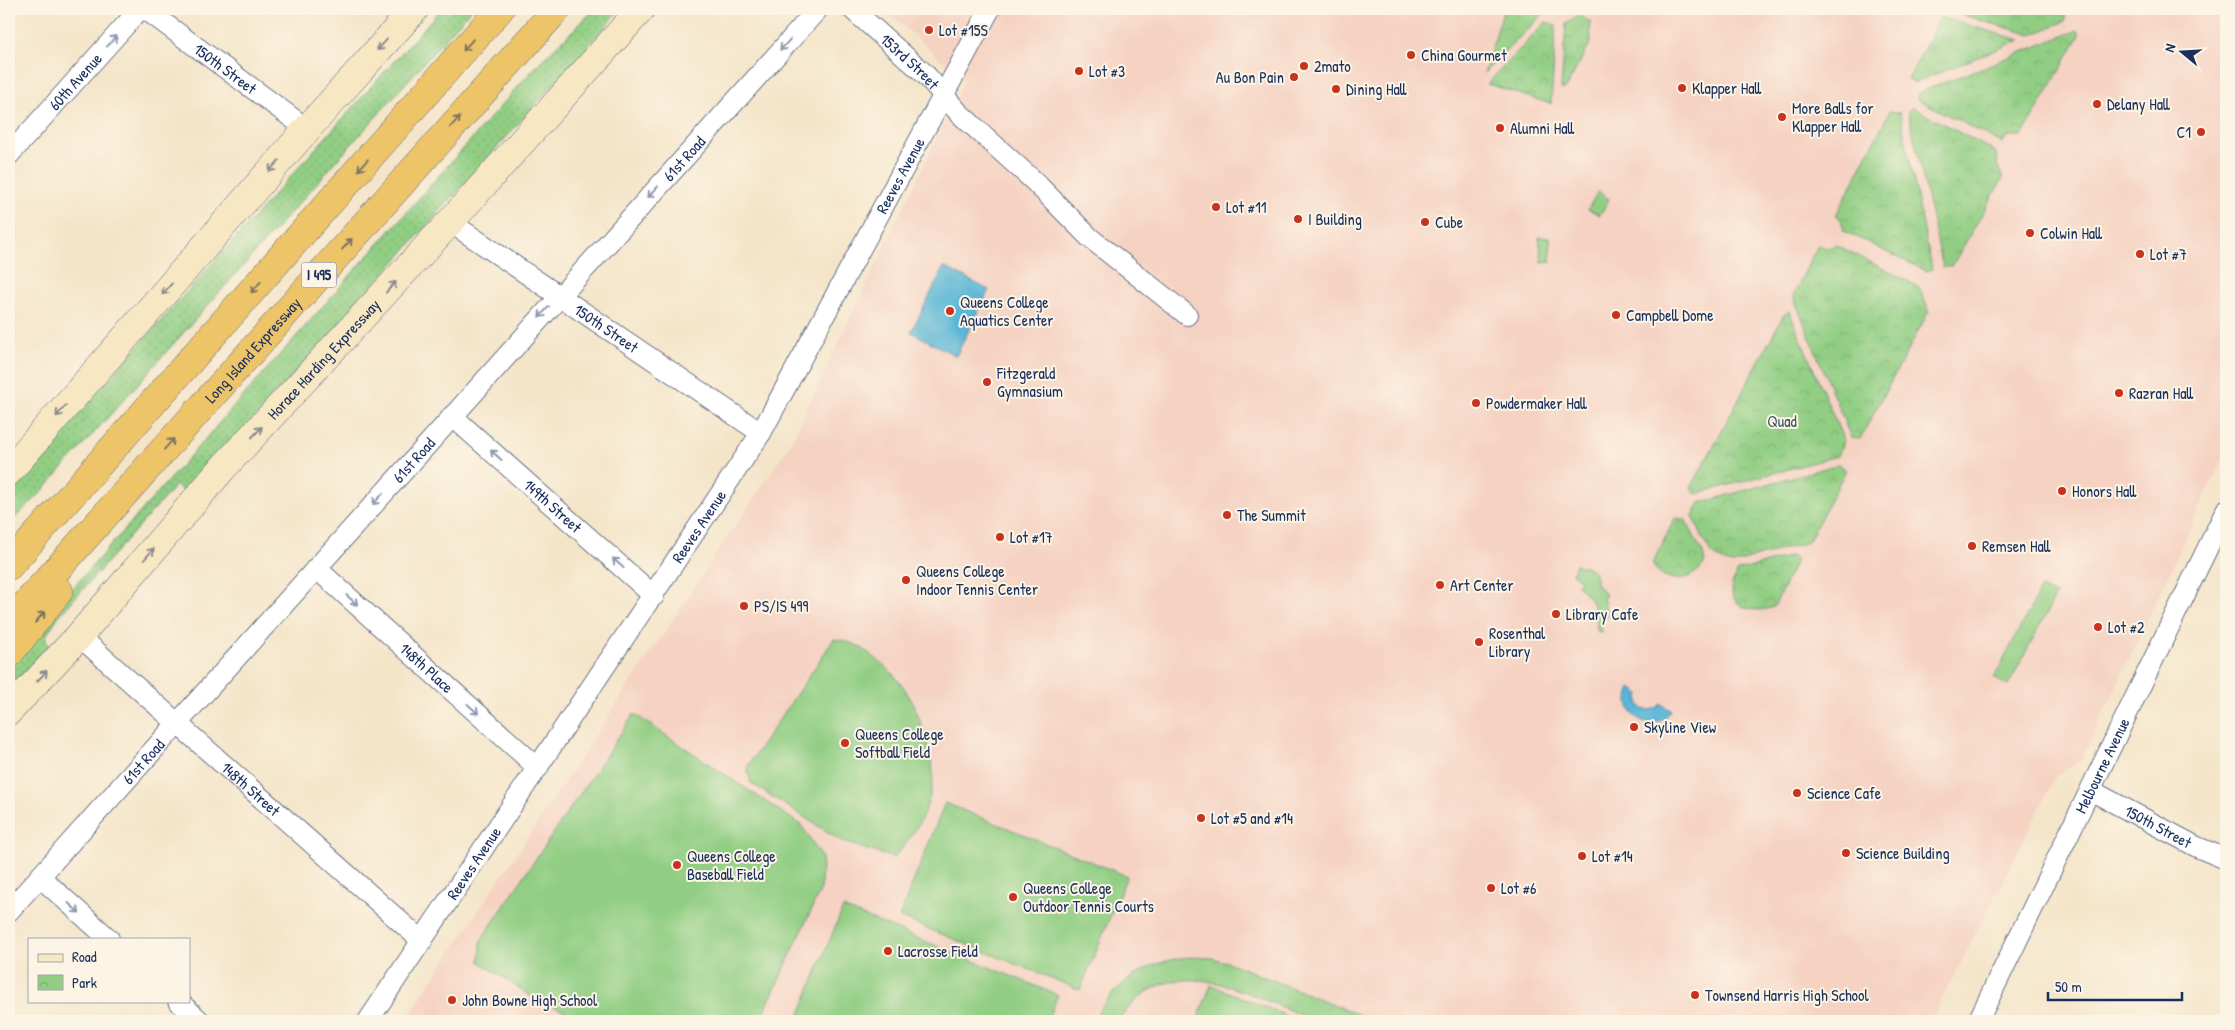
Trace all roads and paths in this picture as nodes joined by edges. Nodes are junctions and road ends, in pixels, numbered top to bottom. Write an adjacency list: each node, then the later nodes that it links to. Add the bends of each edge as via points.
1 (140, 9): 14 (street, 60th Avenue, one-way to 1)
2 (145, 9): 13 (street, 150th Street)
3 (415, 9): 13 (main road, one-way to 13)
4 (500, 9): 20 (highway, I 495, one-way to 20)
5 (558, 9): 11 (highway, Long Island Expressway / I 495)
6 (579, 9): 11 (highway)
7 (641, 9): 15 (main road, Horace Harding Expressway)
8 (818, 9): 16 (street, 61st Road, one-way to 16)
9 (852, 9): 12 (street, 153rd Street, via 925,74)
10 (990, 9): 12 (street, Reeves Avenue)
11 (502, 70): 22 (highway, Long Island Expressway / I 495, one-way to 11)
12 (943, 95): 17 (street, 153rd Street, via 958,114 1035,182 1089,237); 19 (street, Reeves Avenue)
13 (307, 129): 21 (main road, one-way to 21)
14 (9, 155)
15 (450, 222): 16 (street, 150th Street); 29 (main road, Horace Harding Expressway, one-way to 15, via 222,469)
16 (560, 295): 18 (street, 61st Road, one-way to 18); 19 (street, 150th Street)
17 (1187, 315)
18 (452, 416): 26 (street, 61st Road, one-way to 26); 27 (street, 149th Street, one-way to 18)
19 (761, 433): 27 (street, Reeves Avenue)
20 (102, 462): 24 (highway); 25 (highway, I 495)
21 (9, 471)
22 (137, 480): 28 (highway, Long Island Expressway / I 495); 30 (highway, one-way to 22, via 45,611)
23 (2226, 510): 34 (street, Melbourne Avenue)
24 (9, 538)
25 (9, 566)
26 (316, 568): 32 (street, 61st Road); 33 (street, 148th Place, one-way to 33)
27 (654, 596): 33 (street, Reeves Avenue)
28 (9, 623)
29 (80, 636): 31 (main road, Horace Harding Expressway, one-way to 29); 32 (street, 148th Street)
30 (9, 654)
31 (9, 711)
32 (177, 723): 36 (street, 61st Road); 39 (street, 148th Street)
33 (538, 768): 39 (street, Reeves Avenue)
34 (2092, 791): 35 (street, 150th Street); 43 (street, Melbourne Avenue)
35 (2226, 860)
36 (40, 877): 37 (street, 61st Road); 38 (street, one-way to 38)
37 (9, 911)
38 (108, 938)
39 (422, 942): 42 (street, Reeves Avenue)
40 (179, 1002): 41 (street)
41 (200, 1021)
42 (368, 1021)
43 (1978, 1021)

